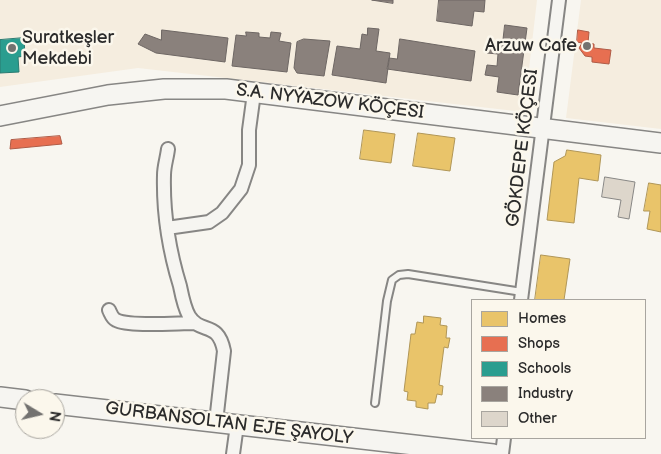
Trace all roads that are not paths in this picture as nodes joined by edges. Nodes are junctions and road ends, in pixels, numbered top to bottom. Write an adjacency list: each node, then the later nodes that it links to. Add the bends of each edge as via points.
1 (559, 0): 4 (street, GÖKDEPE KÖÇESI)
2 (254, 93): 3 (main road, S.A. NYÝAZOW KÖÇESI, via 226,89 164,89 108,95); 4 (main road, S.A. NYÝAZOW KÖÇESI); 7 (street, via 249,165 241,189 222,213 209,222)
3 (0, 116)
4 (543, 128): 5 (main road, S.A. NYÝAZOW KÖÇESI); 8 (street, GÖKDEPE KÖÇESI)
5 (661, 143)
6 (168, 149): 7 (street, via 164,175)
7 (167, 228): 10 (street, via 174,268)
8 (522, 296): 13 (lane, via 408,274 392,280)
9 (110, 310): 10 (street, via 117,321)
10 (194, 323): 15 (street, via 214,330 222,342 224,352)
11 (0, 397): 12 (main road)
12 (15, 399)
13 (375, 403)
14 (65, 405): 15 (main road, GURBANSOLTAN EJE ŞAYOLY)
15 (216, 422): 16 (main road, GURBANSOLTAN EJE ŞAYOLY)
16 (237, 425): 18 (street); 19 (main road, GURBANSOLTAN EJE ŞAYOLY)
17 (504, 439): 20 (street)
18 (233, 454)
19 (493, 454)
20 (502, 454)

